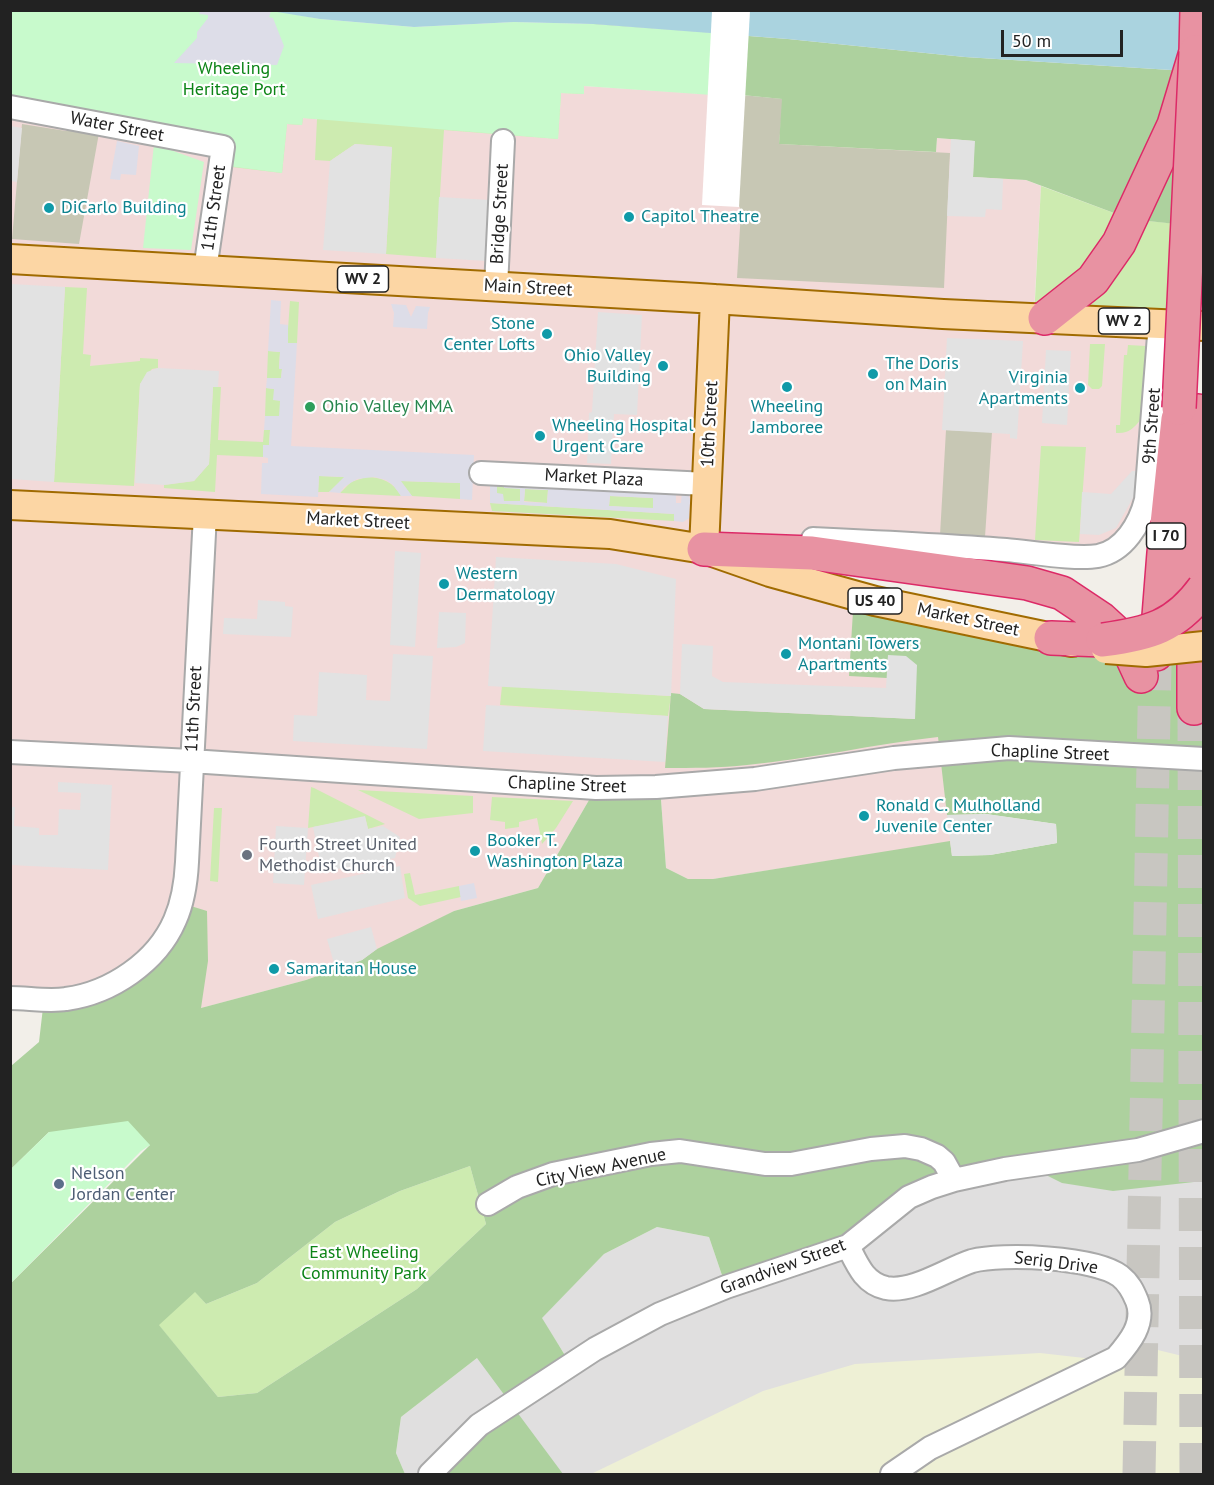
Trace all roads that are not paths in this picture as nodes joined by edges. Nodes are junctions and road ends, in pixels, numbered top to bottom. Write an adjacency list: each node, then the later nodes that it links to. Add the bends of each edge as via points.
1 (1197, 10): 2 (highway, I 70)
2 (1196, 52): 11 (highway, bridge, via 1174,125 1119,243 1093,280); 14 (highway, I 70, bridge)
3 (10, 107): 5 (street, Water Street)
4 (503, 141): 9 (street, Bridge Street)
5 (223, 147): 7 (street, 11th Street)
6 (10, 260): 7 (main road, Main Street / WV 2)
7 (205, 270): 9 (main road, Main Street / WV 2)
8 (1203, 274): 14 (highway, I 70)
9 (496, 286): 10 (main road, Main Street / WV 2)
10 (715, 299): 11 (main road, Main Street); 16 (main road, 10th Street)
11 (1045, 318): 12 (main road, WV 2)
12 (1160, 323): 13 (main road, WV 2); 19 (street, 9th Street, via 1146,500)
13 (1203, 326)
14 (1189, 409): 20 (highway, I 70, via 1148,670 1101,619 1062,593 1036,585 812,554); 25 (highway, I 70)
15 (481, 473): 16 (street, Market Plaza)
16 (707, 484): 20 (main road, 10th Street)
17 (10, 505): 18 (main road, Market Street)
18 (205, 514): 20 (main road, Market Street, via 610,534); 28 (street, 11th Street)
19 (1136, 527): 20 (street, Market Street, via 1118,548 1098,556 771,537)
20 (704, 549): 22 (main road, Market Street / US 40, via 875,601)
21 (1203, 588): 23 (highway, bridge, via 1188,608 1152,631)
22 (1051, 638): 23 (highway)
23 (1105, 644): 24 (main road, bridge, via 1146,652)
24 (1203, 646)
25 (1194, 708)
26 (10, 752): 28 (street, Chapline Street)
27 (1203, 759): 28 (street, Chapline Street, via 1009,748 894,758 755,779 596,788)
28 (191, 761): 29 (street, 11th Street, via 188,862 181,903 158,947 131,973 111,985 64,1000)
29 (10, 998)
30 (1203, 1131): 31 (street, Grandview Street, via 1138,1150)
31 (954, 1180): 32 (street, City View Avenue, via 945,1162 937,1156 905,1146 791,1164 765,1164 680,1151 553,1174 517,1187); 33 (street, Grandview Street, via 909,1197)
32 (488, 1204)
33 (848, 1246): 34 (street, Grandview Street, via 726,1287 660,1314 595,1349 478,1425); 35 (street, Serig Drive, via 869,1281 886,1288 904,1288 990,1257 1021,1257 1096,1265 1119,1275 1132,1287 1139,1306 1138,1325 1116,1358 930,1448)
34 (430, 1474)
35 (892, 1474)

